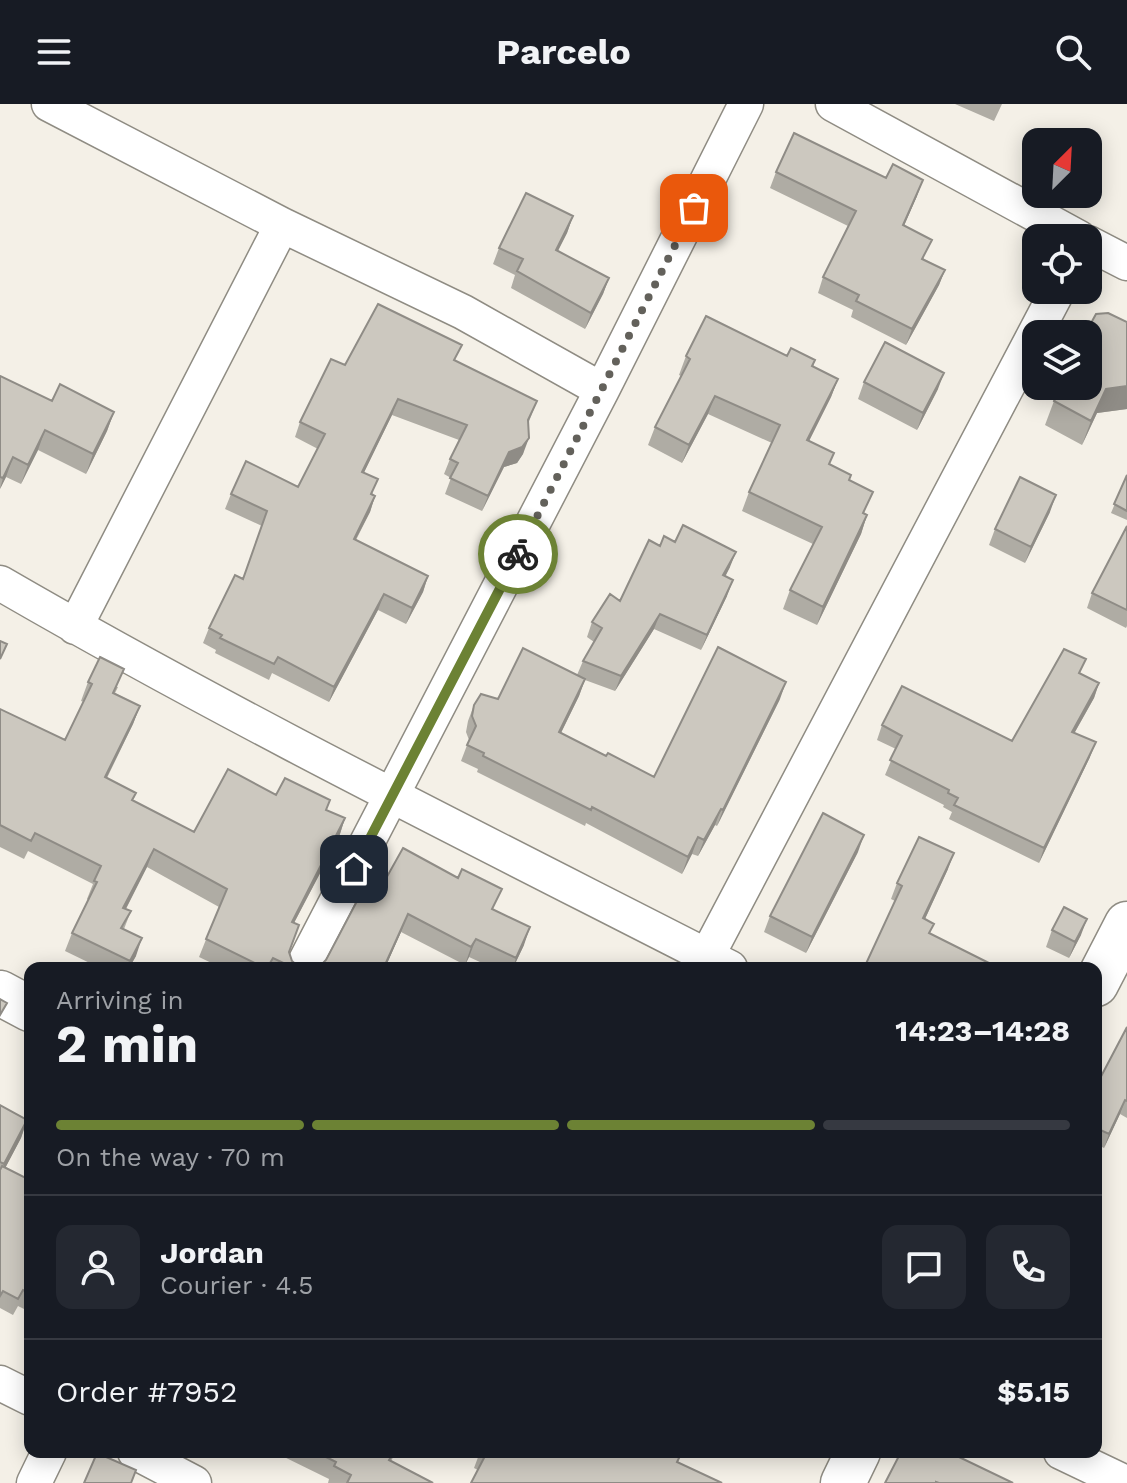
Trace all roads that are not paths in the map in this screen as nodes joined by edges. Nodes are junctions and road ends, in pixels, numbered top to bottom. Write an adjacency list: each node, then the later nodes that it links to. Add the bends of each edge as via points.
1 (49, 104): 5 (street)
2 (746, 104): 9 (street)
3 (833, 104): 4 (street)
4 (1053, 224)
5 (282, 225): 9 (street, via 463,312); 11 (street)
6 (1102, 250): 7 (street)
7 (1127, 263)
8 (1051, 304): 15 (street)
9 (602, 390): 12 (street)
10 (0, 583): 11 (street)
11 (75, 627): 12 (street)
12 (394, 795): 14 (street); 15 (street)
13 (1127, 924): 16 (street)
14 (305, 962)
15 (718, 962)
16 (1102, 972)
17 (0, 993): 18 (street)
18 (24, 1006)
19 (0, 1383): 20 (street)
20 (24, 1395)
21 (46, 1458): 25 (street)
22 (146, 1458): 26 (street)
23 (855, 1458): 27 (street)
24 (1074, 1458): 28 (street)
25 (34, 1483)
26 (194, 1483)
27 (843, 1483)
28 (1126, 1483)

